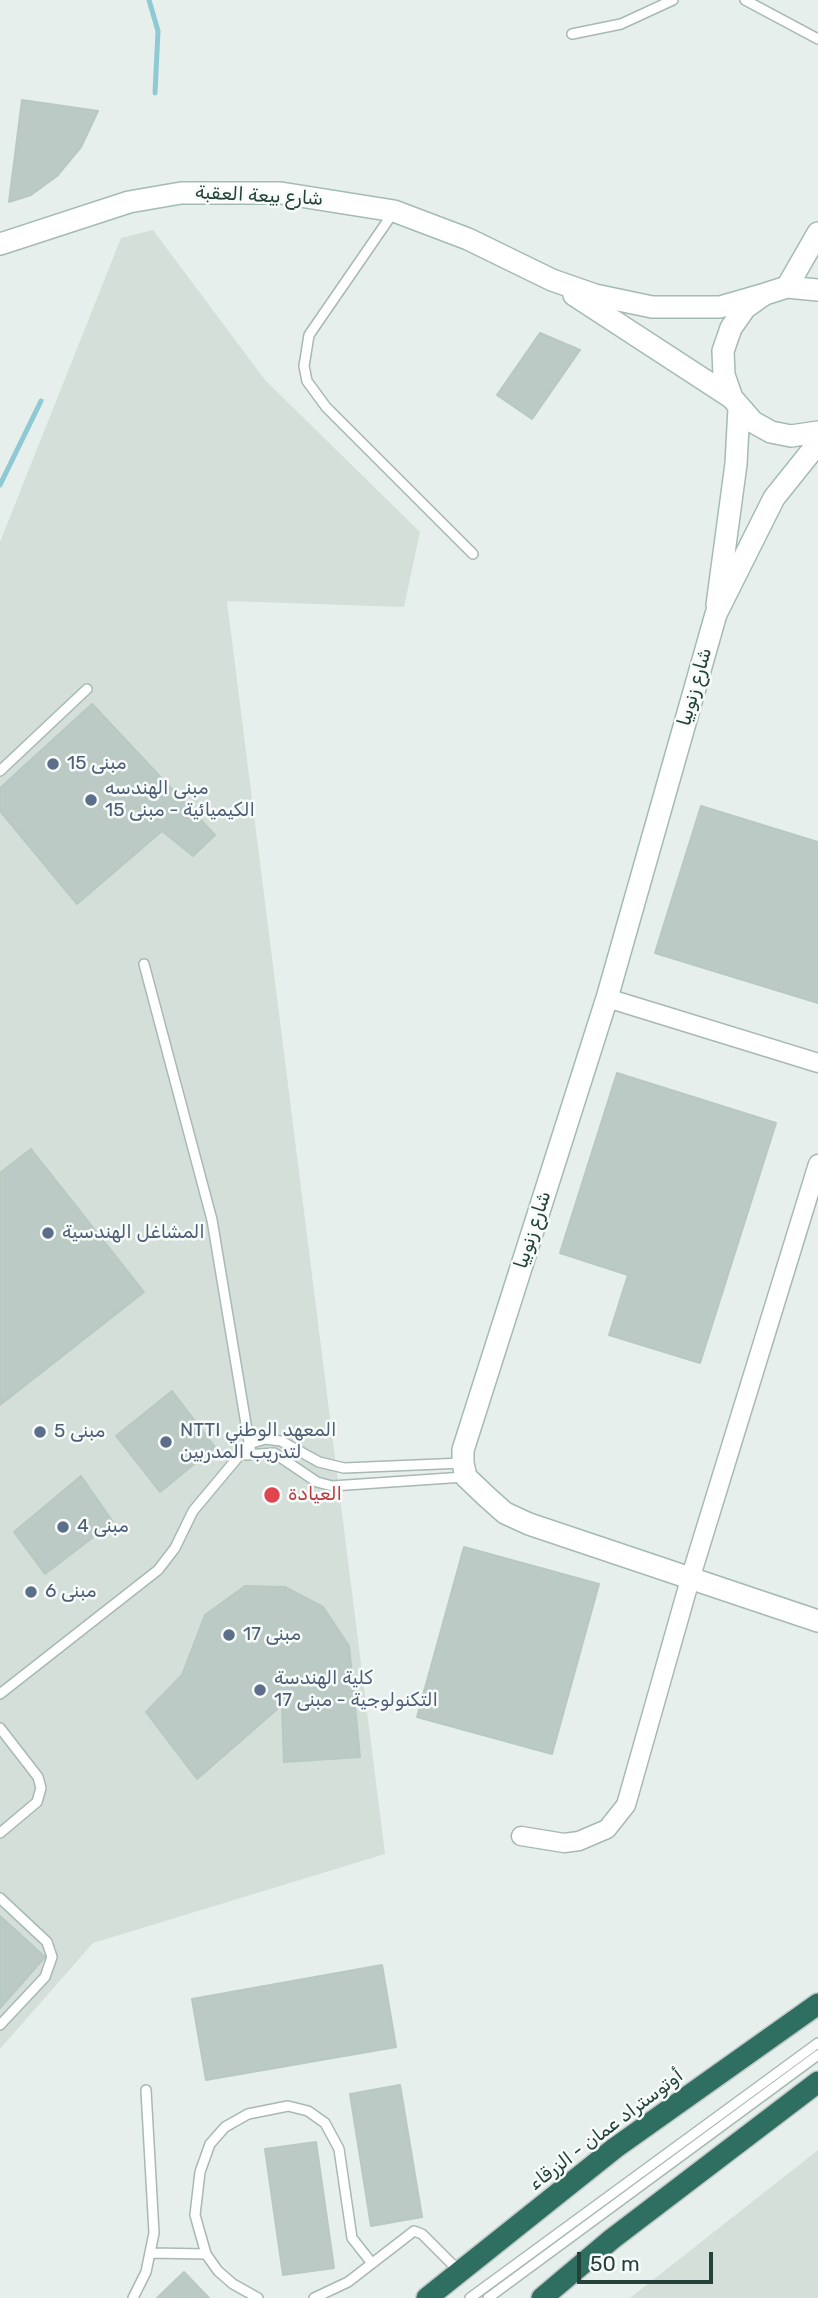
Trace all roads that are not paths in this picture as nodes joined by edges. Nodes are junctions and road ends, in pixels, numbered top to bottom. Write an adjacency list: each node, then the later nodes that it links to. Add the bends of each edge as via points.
1 (673, 0): 3 (lane, via 621,24)
2 (745, 0): 4 (lane)
3 (572, 34)
4 (818, 39)
5 (394, 211): 7 (street, شارع بيعة العقبة, via 281,193 181,193 128,202); 8 (street, شارع بيعة العقبة, via 468,239); 15 (lane, via 309,335 305,373 315,395)
6 (818, 233): 9 (street)
7 (0, 244)
8 (552, 280): 11 (street, شارع بيعة العقبة, via 652,307 720,307); 12 (street, شارع بيعة العقبة)
9 (788, 287): 10 (street); 11 (street, شارع بيعة العقبة)
10 (818, 290)
11 (765, 294): 12 (street, شارع زنوبيا, via 745,308 723,351)
12 (735, 403): 13 (street, شارع بيعة العقبة, via 753,422 771,432 791,436); 16 (street, شارع زنوبيا, via 736,464)
13 (818, 432)
14 (818, 443): 16 (street, شارع زنوبيا, via 774,498)
15 (473, 554)
16 (716, 614): 20 (street, شارع زنوبيا)
17 (87, 690): 18 (lane)
18 (0, 771)
19 (144, 964): 23 (lane, via 212,1220)
20 (607, 998): 21 (street); 26 (street, شارع زنوبيا, via 463,1450)
21 (818, 1062)
22 (818, 1164): 29 (street)
23 (250, 1449): 24 (lane, via 265,1439 281,1441); 28 (lane, via 274,1454); 31 (lane, via 238,1456 193,1511 158,1570)
24 (327, 1466): 25 (lane); 28 (lane)
25 (360, 1468): 26 (lane); 27 (lane)
26 (464, 1470): 27 (lane); 29 (street, via 505,1513)
27 (361, 1484): 28 (lane)
28 (326, 1485)
29 (691, 1576): 30 (street); 34 (street, via 631,1790 618,1818 601,1833 579,1841)
30 (818, 1620)
31 (0, 1694)
32 (0, 1728): 33 (lane, via 38,1777 41,1788 37,1802)
33 (0, 1833)
34 (521, 1836)
35 (0, 1898): 37 (lane, via 47,1942 52,1956 45,1976)
36 (818, 2004): 45 (highway, أوتوستراد عمان - الزرقاء, via 615,2148)
37 (0, 2025)
38 (818, 2043): 50 (lane)
39 (818, 2055): 51 (lane)
40 (818, 2081): 52 (highway)
41 (146, 2090): 42 (lane, via 155,2213)
42 (152, 2253): 43 (lane); 46 (lane)
43 (206, 2254): 44 (lane, via 195,2215 200,2172 210,2144 236,2119 288,2106 317,2116 336,2139 349,2227 357,2247); 47 (lane, via 233,2284)
44 (371, 2262): 45 (lane, via 414,2231); 48 (lane, via 348,2281)
45 (459, 2271): 49 (highway, أوتوستراد عمان - الزرقاء)
46 (133, 2298)
47 (258, 2298)
48 (314, 2298)
49 (427, 2298)
50 (470, 2298)
51 (488, 2298)
52 (542, 2298)

